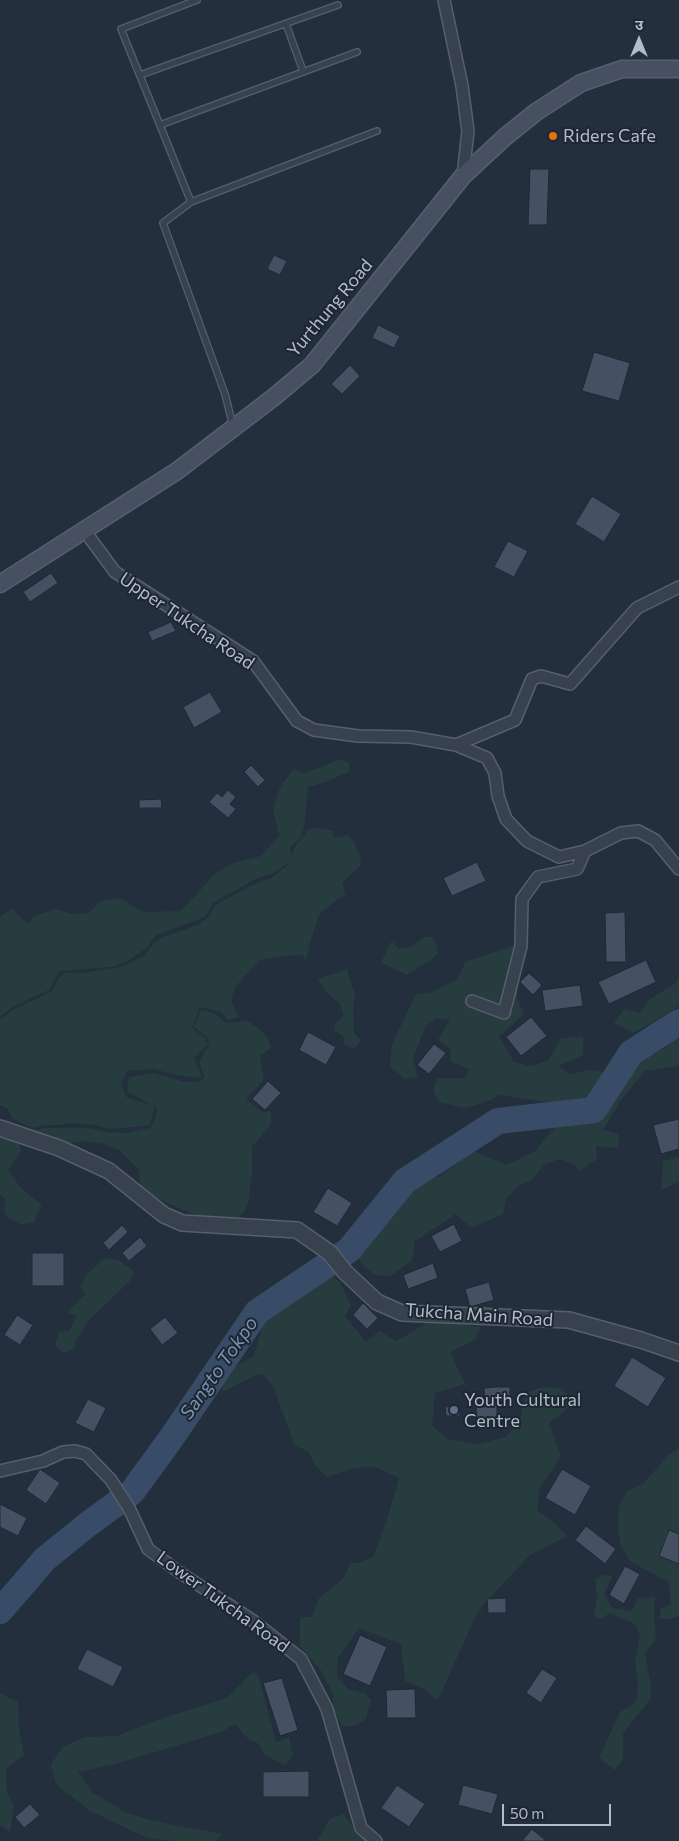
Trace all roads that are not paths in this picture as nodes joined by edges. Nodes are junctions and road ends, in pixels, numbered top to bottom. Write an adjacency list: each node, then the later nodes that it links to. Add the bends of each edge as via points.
1 (197, 0): 8 (lane, via 121,29)
2 (444, 0): 11 (street, via 468,131)
3 (338, 5): 4 (lane)
4 (286, 24): 7 (lane); 8 (lane)
5 (357, 52): 7 (lane)
6 (679, 69): 11 (main road, Yurthung Road, via 622,69 581,83 536,112)
7 (302, 71): 9 (lane)
8 (140, 75): 9 (lane)
9 (160, 125): 12 (lane)
10 (377, 131): 12 (lane)
11 (463, 176): 13 (main road, Yurthung Road, via 312,365)
12 (191, 202): 13 (lane, via 163,223)
13 (234, 428): 14 (main road, Yurthung Road, via 176,471)
14 (84, 530): 15 (main road, Yurthung Road); 17 (street, Upper Tukcha Road, via 115,572 253,661 297,722 323,732 411,737)
15 (0, 584)
16 (679, 587): 17 (street, via 637,608 570,684 541,676 532,678 515,720)
17 (456, 745): 18 (street, Upper Tukcha Road, via 487,758 495,773 506,819 527,841 559,857)
18 (585, 851): 19 (street, Upper Tukcha Road, via 621,833 638,831 655,840); 20 (street, via 578,869 538,877 522,900 521,946 504,1013)
19 (679, 869)
20 (472, 1001)
21 (0, 1128): 22 (street, Tukcha Main Road, via 59,1148 109,1171 164,1215 182,1224 297,1230 330,1252 345,1272 377,1302 402,1313 569,1320)
22 (679, 1354)
23 (0, 1472): 24 (street, Lower Tukcha Road, via 64,1452 86,1454 111,1480 129,1508 148,1549 252,1620 301,1659 327,1709 361,1828)
24 (376, 1841)

